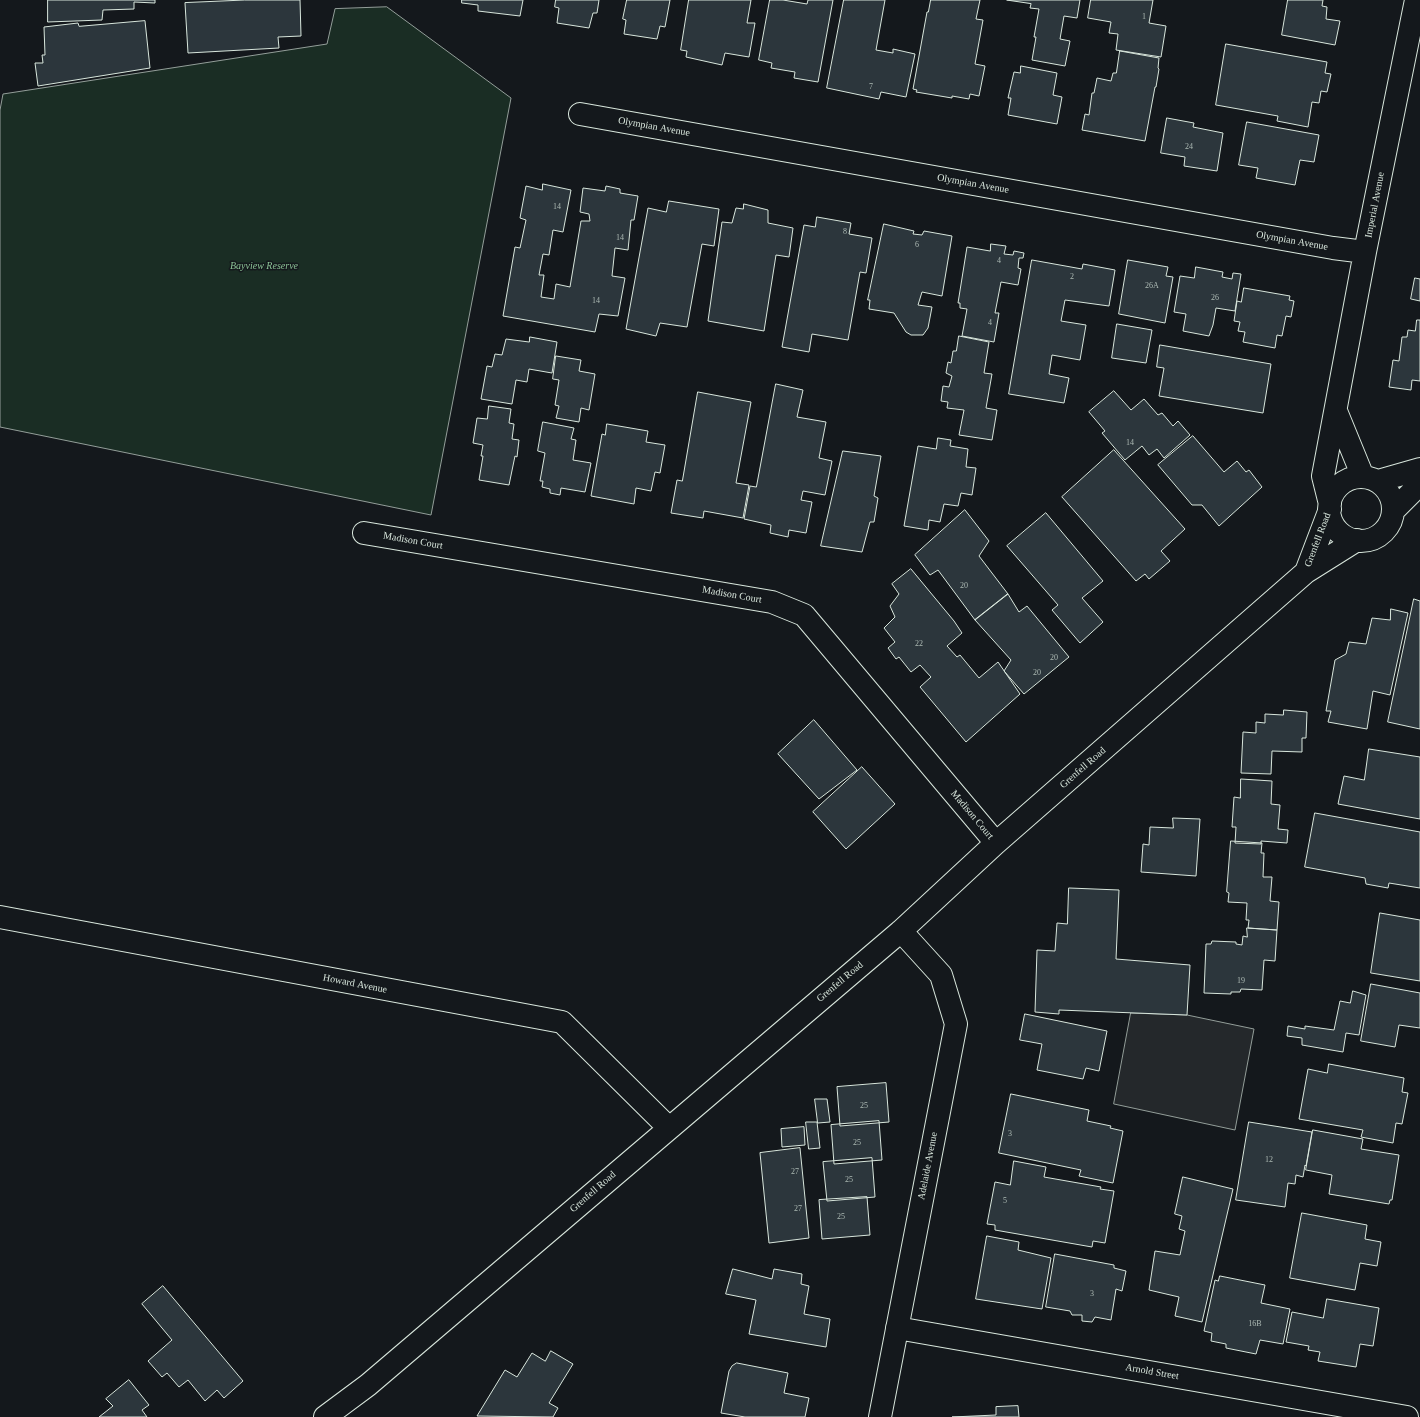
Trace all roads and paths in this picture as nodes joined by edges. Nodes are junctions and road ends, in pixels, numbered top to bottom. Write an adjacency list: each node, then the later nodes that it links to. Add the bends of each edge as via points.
1 (1416, 0): 3 (street, Imperial Avenue)
2 (580, 114): 3 (street, Olympian Avenue)
3 (1365, 252): 4 (street, Imperial Avenue)
4 (1336, 411): 6 (street); 8 (street, Imperial Avenue, via 1323,476)
5 (1420, 469): 6 (street, Grenfell Road)
6 (1371, 479): 8 (street, Grenfell Road, via 1353,478 1343,482 1331,498); 9 (street, via 1390,494)
7 (1420, 484): 9 (street, Grenfell Road)
8 (1330, 506): 11 (street, Grenfell Road, via 1335,526 1348,538); 12 (street, Grenfell Road)
9 (1393, 511): 11 (street, Grenfell Road, via 1391,521 1385,530 1367,540)
10 (364, 532): 13 (street, Madison Court, via 772,602 804,615)
11 (1357, 540): 12 (street, Grenfell Road)
12 (1306, 572): 13 (street, Grenfell Road)
13 (996, 843): 15 (street, Grenfell Road)
14 (0, 917): 16 (street, Howard Avenue, via 562,1022)
15 (901, 930): 16 (street, Grenfell Road); 17 (street, Adelaide Avenue, via 941,976 956,1024)
16 (669, 1128): 18 (street, Grenfell Road)
17 (897, 1328): 21 (street, Adelaide Avenue); 22 (street, Arnold Street)
18 (368, 1385): 19 (street, Grenfell Road); 20 (street, Grenfell Road)
19 (325, 1417)
20 (349, 1417)
21 (880, 1417)
22 (1406, 1417)

